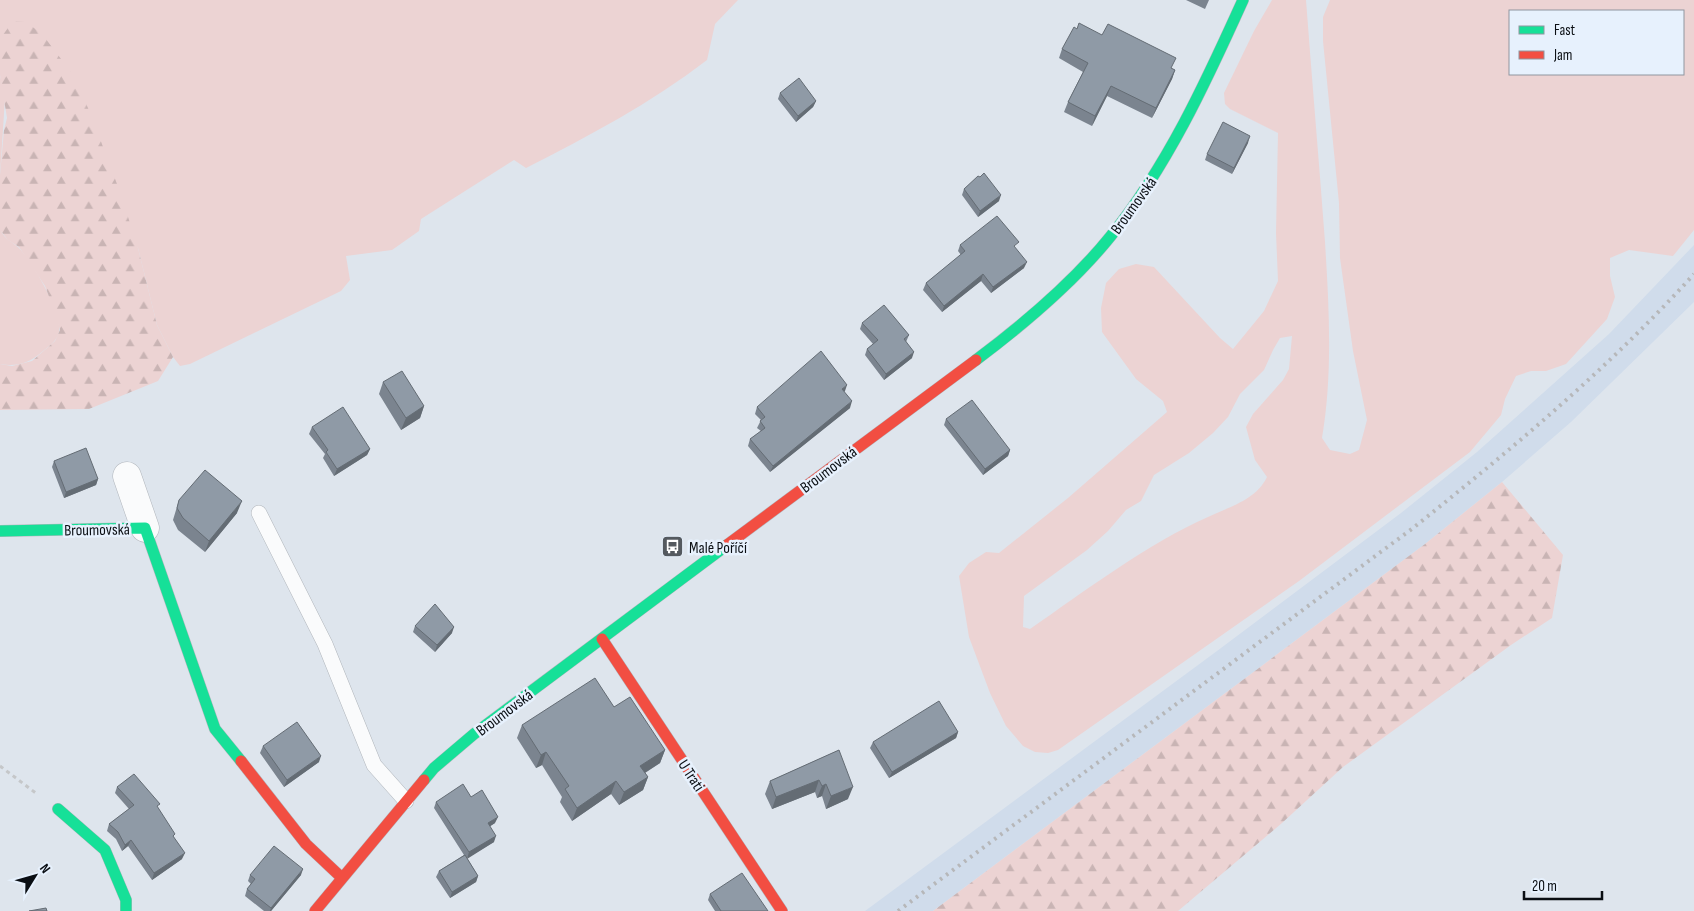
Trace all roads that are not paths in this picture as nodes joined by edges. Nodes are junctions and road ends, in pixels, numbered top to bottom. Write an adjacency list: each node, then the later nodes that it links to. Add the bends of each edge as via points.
1 (1243, 0): 6 (main road, Broumovská, via 1158,170 1109,238 1051,299 1006,337)
2 (127, 476): 4 (street)
3 (258, 513): 7 (lane, via 325,644 374,765)
4 (145, 528): 5 (main road, Broumovská); 9 (main road, Broumovská, via 215,729 306,844)
5 (0, 531)
6 (602, 639): 7 (main road, Broumovská, via 474,734 434,768); 12 (main road, U Trati)
7 (406, 801): 9 (main road, Broumovská)
8 (58, 809): 10 (main road, via 105,850 126,900)
9 (342, 878): 11 (main road, Broumovská)
10 (126, 911)
11 (315, 911)
12 (782, 911)

